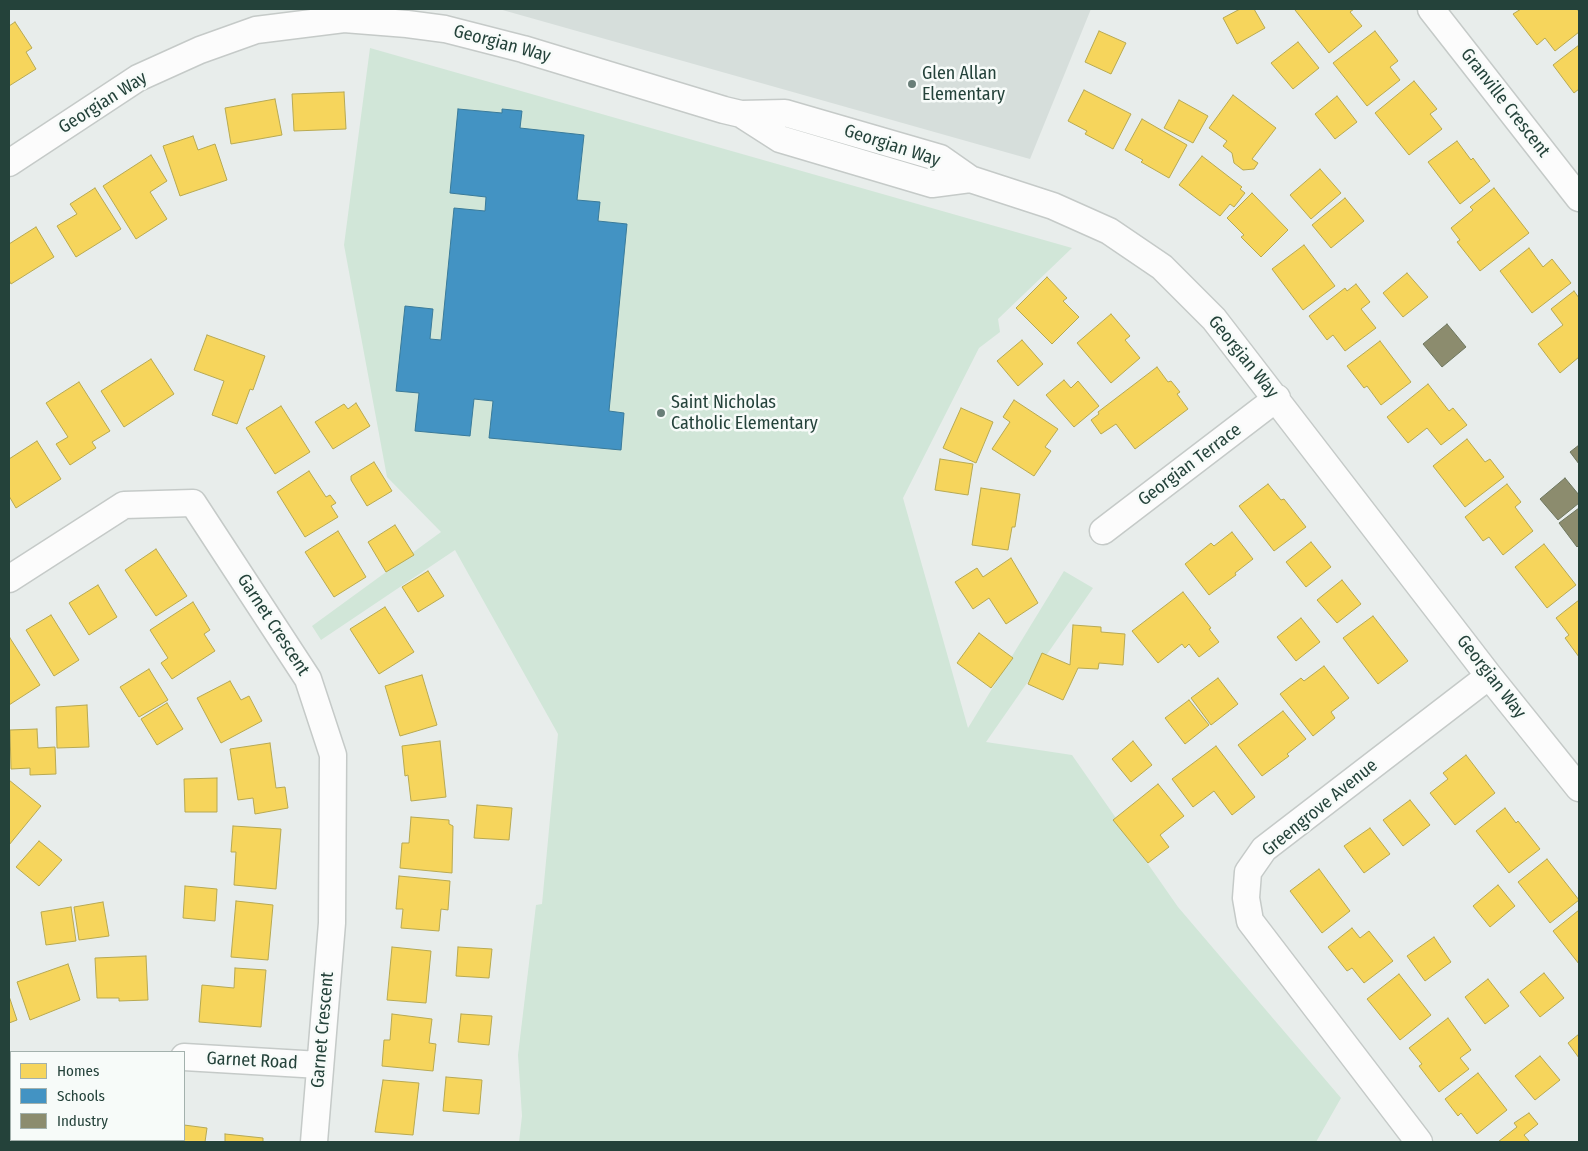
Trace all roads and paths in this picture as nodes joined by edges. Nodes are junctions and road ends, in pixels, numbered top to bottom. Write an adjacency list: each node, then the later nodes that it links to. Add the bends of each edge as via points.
1 (1431, 9): 4 (street, Granville Crescent)
2 (254, 19): 3 (street, Georgian Way, via 200,50 138,78); 5 (street, Georgian Way, via 344,19 445,29 741,114 785,113 940,158 970,179 1053,206 1109,230 1162,267 1214,319)
3 (9, 163)
4 (1579, 198)
5 (1277, 398): 6 (street, Georgian Terrace); 8 (street, Georgian Way)
6 (1102, 531)
7 (9, 579): 11 (street, Garnet Crescent, via 124,505 193,503 308,679 333,755 332,923)
8 (1489, 676): 9 (street, Georgian Way); 13 (street, Greengrove Avenue, via 1264,848 1248,872 1246,898 1250,921)
9 (1579, 788)
10 (185, 1057): 11 (street, Garnet Road)
11 (320, 1065): 12 (street, Garnet Crescent)
12 (314, 1142)
13 (1419, 1142)

